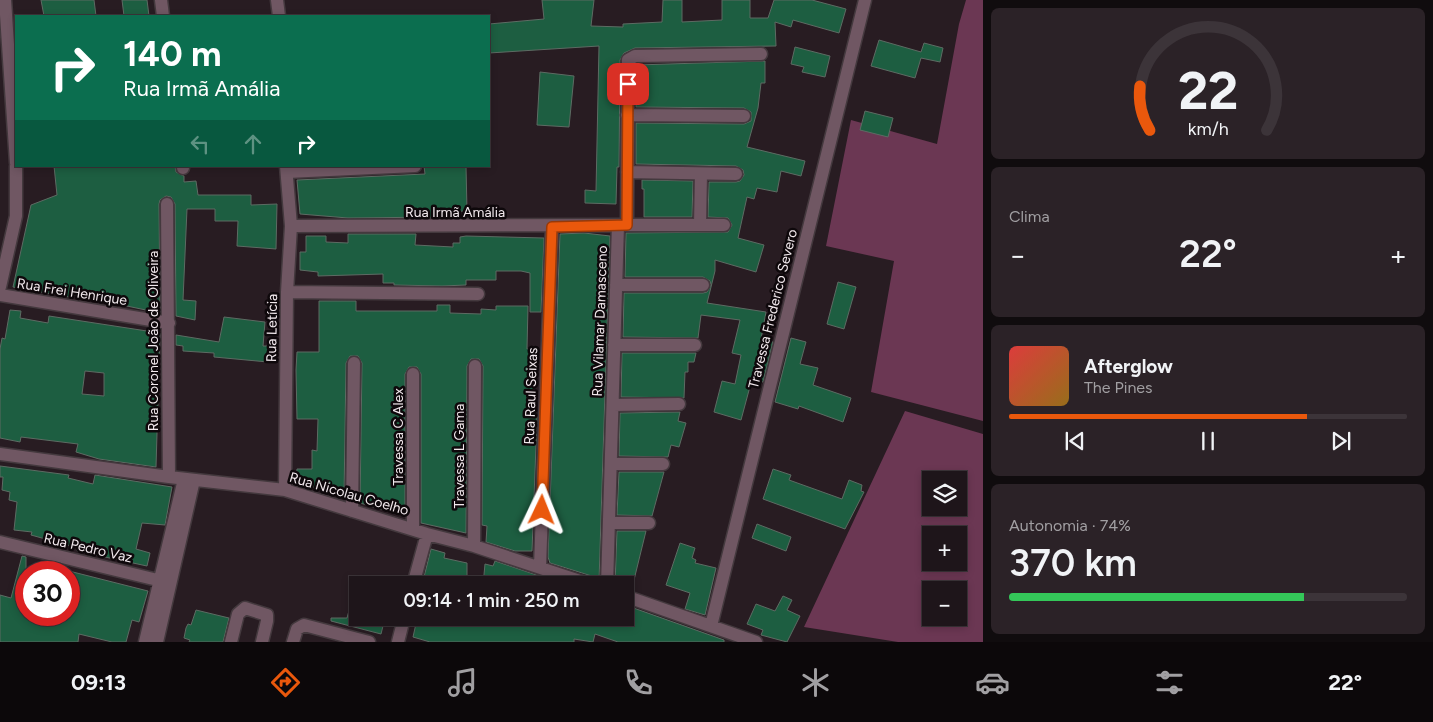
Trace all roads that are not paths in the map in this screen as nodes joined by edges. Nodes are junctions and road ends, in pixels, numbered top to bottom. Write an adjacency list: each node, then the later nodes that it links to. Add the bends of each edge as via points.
1 (5, 0): 10 (street)
2 (161, 0): 5 (street)
3 (277, 0): 6 (street)
4 (865, 0): 57 (street, Travessa Frederico Severo)
5 (163, 15)
6 (279, 15)
7 (762, 54): 8 (street, Rua Vilamar Damasceno, via 629,58)
8 (627, 115): 9 (street); 14 (street, Rua Vilamar Damasceno)
9 (744, 116)
10 (15, 149)
11 (16, 167): 25 (street, via 16,216)
12 (372, 167): 13 (street)
13 (287, 169): 21 (street, Rua Letícia)
14 (627, 172): 15 (street); 19 (street, Rua Vilamar Damasceno)
15 (700, 174): 16 (street); 20 (street)
16 (736, 174)
17 (167, 204): 29 (street, Rua Coronel João de Oliveira)
18 (724, 224): 20 (street, Rua Irmã Amália)
19 (623, 225): 20 (street, Rua Irmã Amália); 22 (street, Rua Irmã Amália); 23 (street, Rua Vilamar Damasceno)
20 (700, 225)
21 (291, 226): 22 (street, Rua Irmã Amália); 26 (street, Rua Letícia)
22 (552, 227): 50 (street, Rua Raul Seixas)
23 (616, 285): 24 (street); 30 (street, Rua Vilamar Damasceno)
24 (703, 285)
25 (0, 287)
26 (287, 292): 27 (street); 42 (street, Rua Letícia)
27 (478, 294)
28 (0, 295): 29 (street, Rua Frei Henrique)
29 (169, 323): 40 (street, Rua Coronel João de Oliveira)
30 (614, 344): 31 (street); 36 (street, Rua Vilamar Damasceno)
31 (695, 345)
32 (354, 363): 43 (street)
33 (474, 366): 49 (street, Travessa L Gama)
34 (414, 374): 46 (street, Travessa C Alex)
35 (679, 404): 36 (street)
36 (613, 405): 38 (street, Rua Vilamar Damasceno)
37 (0, 454): 40 (street, Rua Nicolau Coelho)
38 (611, 464): 39 (street); 44 (street, Rua Vilamar Damasceno)
39 (663, 464)
40 (169, 477): 41 (street, Rua Nicolau Coelho)
41 (189, 480): 42 (street, Rua Nicolau Coelho); 54 (street)
42 (285, 490): 43 (street, Rua Nicolau Coelho)
43 (352, 510): 46 (street, Rua Nicolau Coelho)
44 (609, 523): 45 (street); 53 (street, Rua Vilamar Damasceno)
45 (649, 523)
46 (413, 529): 47 (street, Rua Nicolau Coelho)
47 (427, 534): 49 (street, Rua Nicolau Coelho); 51 (street)
48 (0, 542): 54 (street, Rua Pedro Vaz)
49 (474, 546): 50 (street, Rua Nicolau Coelho)
50 (540, 567): 52 (street, Rua Nicolau Coelho)
51 (415, 576)
52 (566, 576)
53 (607, 576)
54 (165, 582): 59 (street); 60 (street)
55 (634, 599): 57 (street)
56 (403, 626): 58 (street)
57 (711, 626): 65 (street)
58 (401, 641)
59 (145, 642)
60 (157, 642)
61 (231, 642): 62 (street, via 238,614 245,608 267,615)
62 (262, 642)
63 (293, 642): 64 (street, via 296,629 304,625)
64 (369, 642)
65 (756, 642)

